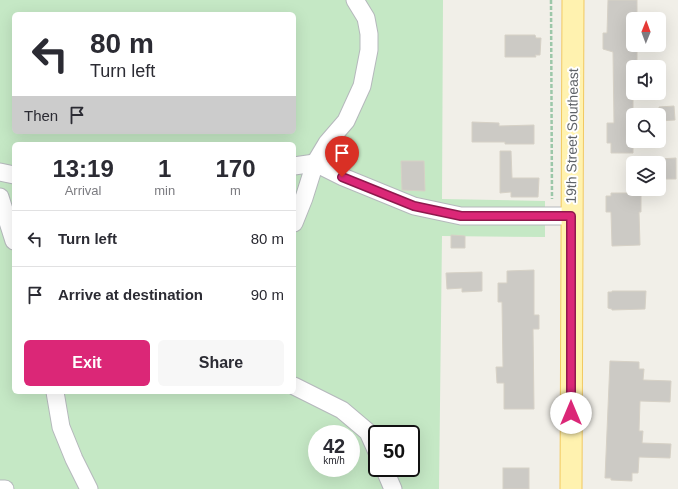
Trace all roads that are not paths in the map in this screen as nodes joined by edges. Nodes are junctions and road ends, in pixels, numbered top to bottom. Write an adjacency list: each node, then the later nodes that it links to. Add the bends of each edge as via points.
1 (355, 0): 3 (lane, via 366,18 369,34 369,50 362,86 346,121 327,143)
2 (573, 0): 8 (main road, 19th Street Southeast)
3 (315, 163): 4 (lane); 8 (lane, via 342,177 414,206 461,216); 9 (lane)
4 (296, 166)
5 (0, 172): 6 (lane)
6 (12, 175)
7 (0, 197): 10 (lane)
8 (561, 216): 19 (main road, 19th Street Southeast)
9 (296, 218)
10 (12, 235)
11 (296, 387): 13 (lane, via 342,410)
12 (55, 394): 17 (lane, via 61,427)
13 (368, 432)
14 (388, 477): 18 (lane)
15 (0, 489): 16 (lane)
16 (4, 489)
17 (89, 489)
18 (393, 489)
19 (571, 489)

